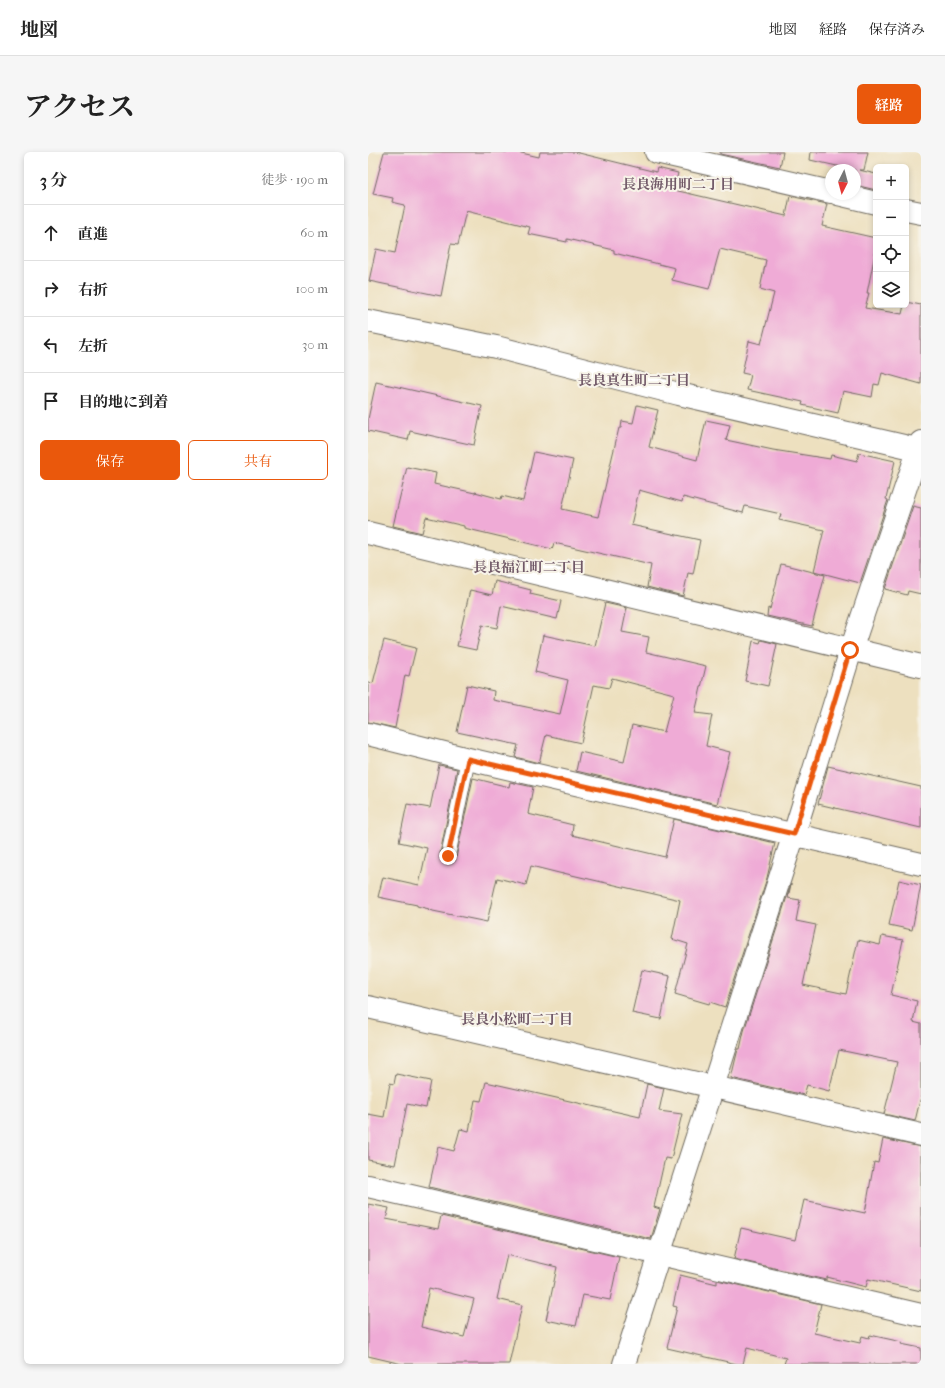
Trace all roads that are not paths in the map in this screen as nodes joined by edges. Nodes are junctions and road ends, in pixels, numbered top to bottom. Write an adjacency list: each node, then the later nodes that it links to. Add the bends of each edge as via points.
1 (656, 152): 2 (street)
2 (825, 191)
3 (861, 199): 4 (street)
4 (873, 202)
5 (909, 211): 6 (street)
6 (921, 213)
7 (368, 321): 8 (street, via 466,340 679,394)
8 (920, 447): 10 (street)
9 (368, 533): 10 (street)
10 (850, 650): 11 (street); 14 (street)
11 (921, 666)
12 (368, 734): 13 (street)
13 (468, 759): 14 (street); 15 (lane)
14 (794, 834): 16 (street); 18 (street)
15 (448, 856)
16 (921, 864)
17 (368, 1007): 18 (street)
18 (713, 1087): 19 (street); 21 (street)
19 (921, 1135)
20 (368, 1186): 21 (street)
21 (659, 1254): 22 (street); 23 (street)
22 (921, 1315)
23 (624, 1364)

